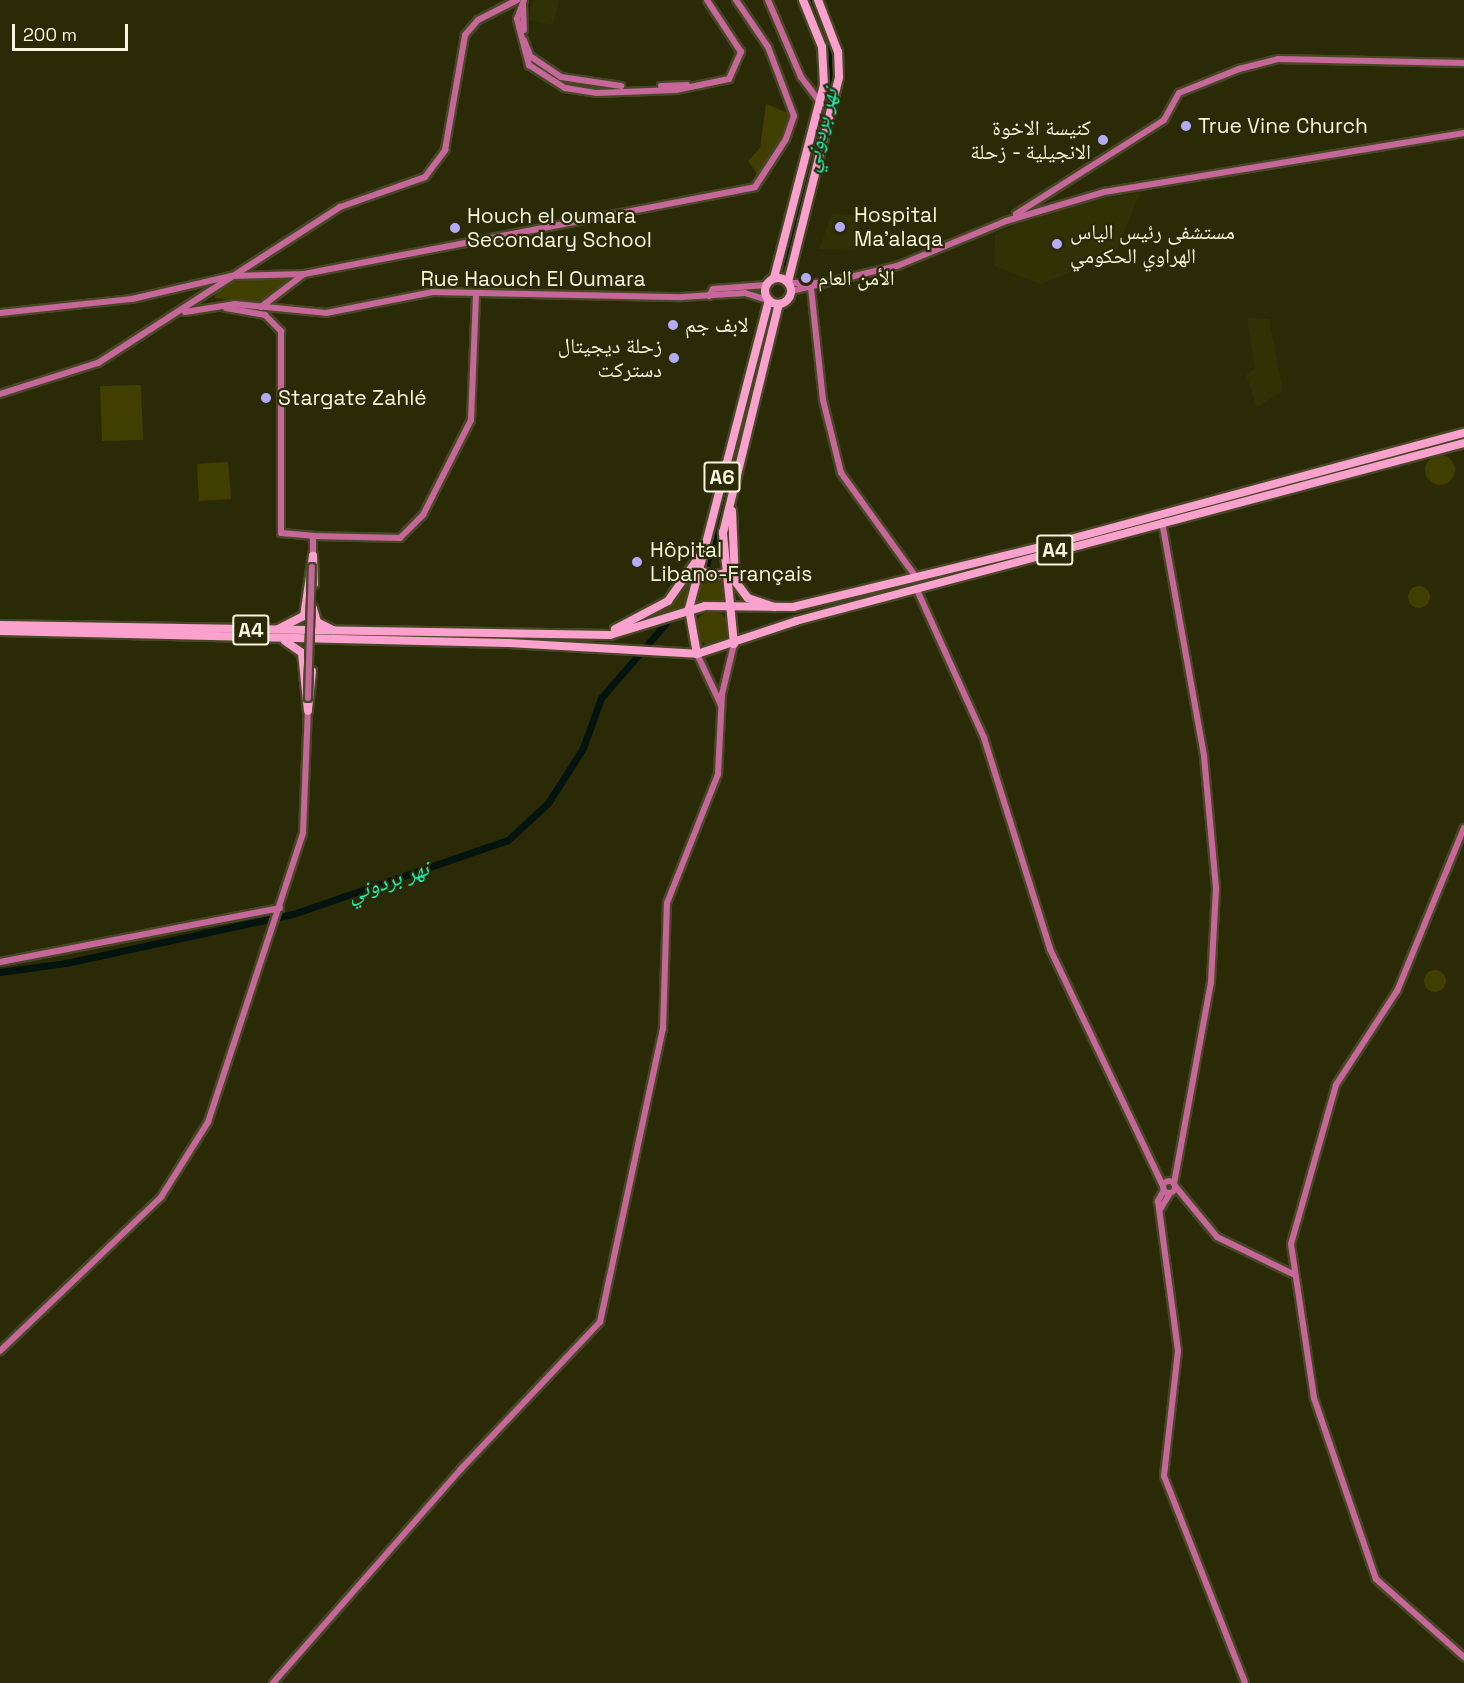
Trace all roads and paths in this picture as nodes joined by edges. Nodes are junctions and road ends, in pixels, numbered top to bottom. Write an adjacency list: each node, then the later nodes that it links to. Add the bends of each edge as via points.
1 (707, 0): 6 (street, via 736,39 740,58 729,79 698,86 585,93 538,69 527,58 517,19)
2 (736, 0): 13 (street, via 768,47 794,116 786,139 755,187)
3 (768, 0): 10 (street, via 801,76)
4 (803, 0): 8 (highway)
5 (818, 0): 7 (highway)
6 (521, 1): 15 (street, via 478,20 465,35 445,150 434,170 406,188 339,207)
7 (826, 17): 8 (highway); 16 (highway, via 839,60 835,110)
8 (813, 22): 10 (highway, via 824,59)
9 (1464, 63): 12 (street, via 1278,59 1239,69 1179,93 1164,120)
10 (821, 104): 14 (highway)
11 (1464, 133): 12 (street, via 1123,188)
12 (1006, 221): 17 (street, via 922,257)
13 (304, 274): 15 (street); 29 (street)
14 (775, 275): 16 (highway); 18 (highway)
15 (231, 276): 24 (street); 32 (street, via 132,300)
16 (789, 280): 17 (street); 21 (highway)
17 (831, 284): 20 (street)
18 (766, 285): 19 (street, Rue Haouch El Oumara); 26 (highway, A6)
19 (757, 287): 23 (street); 25 (street, Rue Haouch El Oumara, via 713,290)
20 (811, 288): 21 (street); 45 (street, via 824,400 841,473)
21 (791, 291): 27 (highway)
22 (476, 293): 25 (street, Rue Haouch El Oumara); 29 (street, Rue Haouch El Oumara, via 421,292 326,313); 39 (street, via 467,434 415,527 391,539)
23 (752, 294): 25 (street, Rue Haouch El Oumara); 26 (street, Rue Haouch El Oumara)
24 (206, 295): 28 (street); 30 (street)
25 (709, 296)
26 (768, 300): 27 (highway); 31 (highway, A6)
27 (779, 304): 33 (highway, A6)
28 (212, 307): 29 (street, Rue Haouch El Oumara); 30 (street, Rue Haouch El Oumara); 39 (street, via 265,315 281,331 281,532)
29 (260, 308)
30 (181, 313): 34 (street, via 82,371)
31 (766, 313): 33 (highway); 40 (highway, A6)
32 (0, 314)
33 (778, 316): 37 (highway, A6)
34 (0, 394)
35 (1464, 433): 44 (highway, A4)
36 (1464, 443): 38 (highway, A4)
37 (733, 493): 43 (highway, A6, via 722,541); 50 (highway, via 730,554 737,585 756,602)
38 (1162, 522): 47 (highway, A4); 68 (street, via 1204,756 1215,860 1211,982 1178,1165)
39 (313, 536): 41 (street)
40 (705, 542): 42 (highway, A6); 58 (highway, via 668,601)
41 (313, 556): 55 (highway, via 303,618); 57 (highway, via 314,618 325,628); 64 (street, bridge)
42 (699, 570): 43 (highway, via 713,576); 52 (highway, A6)
43 (724, 573): 51 (highway, A6)
44 (927, 574): 45 (highway, A4); 47 (highway)
45 (916, 577): 46 (highway, A4)
46 (902, 581): 49 (highway); 50 (highway, A4)
47 (930, 586): 48 (highway, A4)
48 (917, 590): 49 (highway, A4); 68 (street, via 984,738 1050,949 1154,1164)
49 (905, 593): 61 (highway, A4, via 796,621)
50 (797, 606): 51 (highway, A4)
51 (731, 607): 52 (highway, A4); 61 (highway, A6)
52 (689, 609): 58 (highway, A4); 62 (highway, A6, via 688,630)
53 (0, 625): 56 (highway, A4)
54 (0, 631): 56 (highway, A4)
55 (268, 631): 56 (highway, A4); 57 (highway, A4)
56 (188, 632): 59 (highway, A4)
57 (346, 633): 58 (highway, A4)
58 (600, 635)
59 (281, 639): 60 (highway, A4); 64 (highway, via 302,653)
60 (327, 641): 62 (highway, A4); 64 (highway, via 312,649)
61 (734, 644): 62 (highway, A4); 63 (street)
62 (697, 654): 63 (street)
63 (721, 706): 72 (street, via 718,774 667,903 663,1029 600,1322)
64 (308, 711): 66 (street, via 306,819)
65 (1464, 828): 69 (street, via 1397,991 1336,1085 1292,1232)
66 (279, 910): 67 (street); 70 (street, via 214,1106 180,1172 130,1231)
67 (0, 962)
68 (1170, 1186): 69 (street, via 1222,1241); 73 (street, via 1161,1208 1178,1351 1164,1476)
69 (1293, 1274): 71 (street, via 1314,1398 1376,1579)
70 (0, 1352)
71 (1464, 1657)
72 (273, 1683)
73 (1245, 1683)

